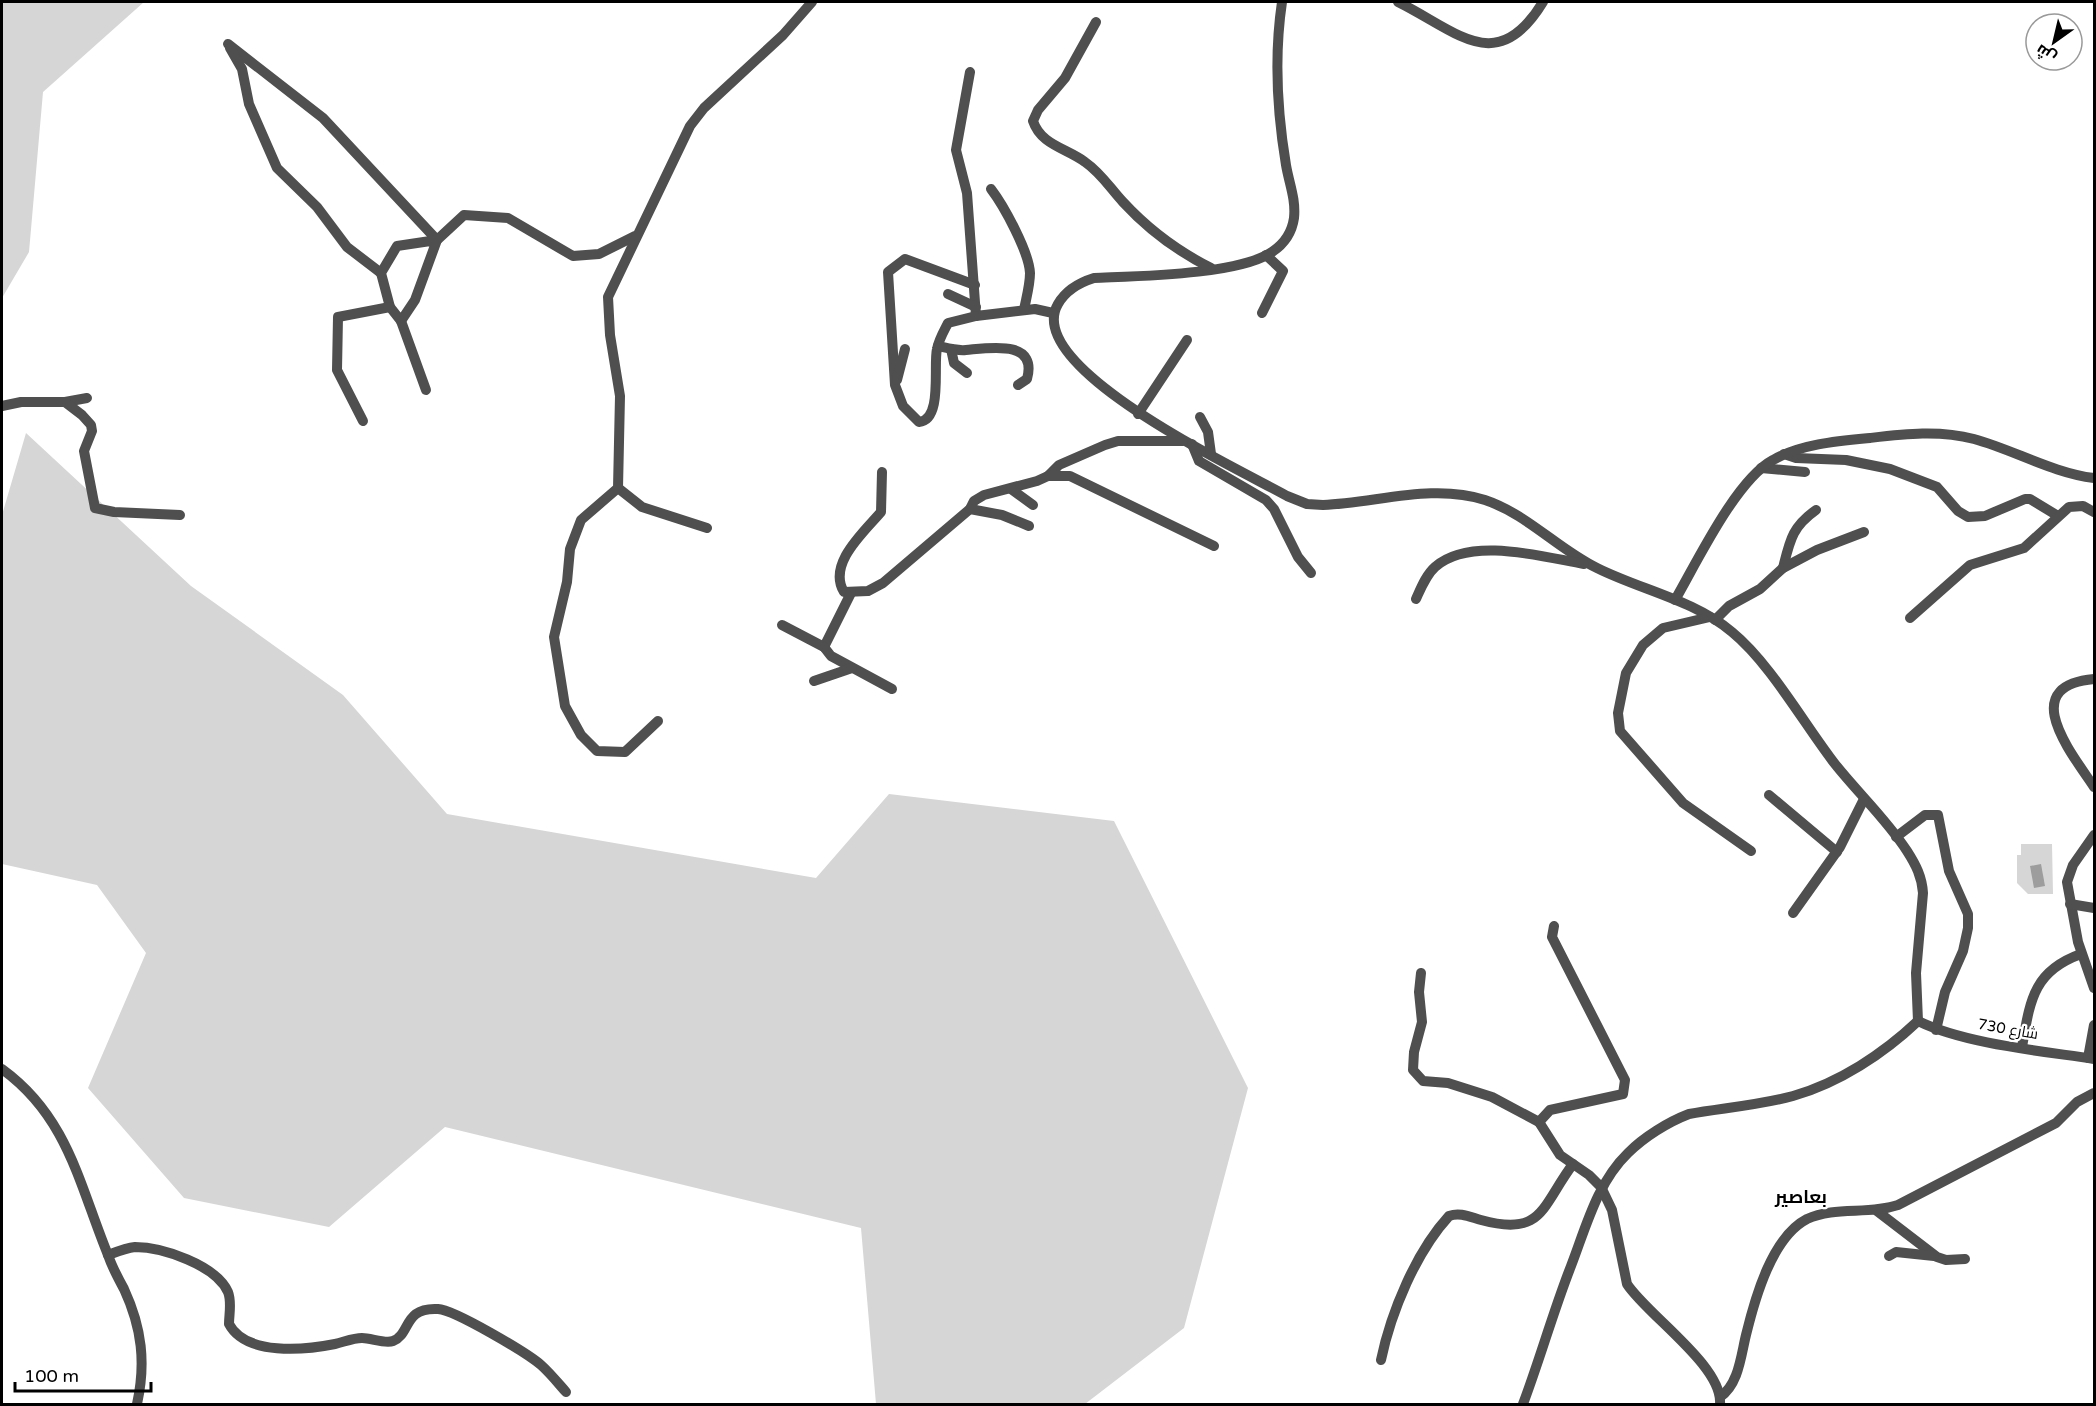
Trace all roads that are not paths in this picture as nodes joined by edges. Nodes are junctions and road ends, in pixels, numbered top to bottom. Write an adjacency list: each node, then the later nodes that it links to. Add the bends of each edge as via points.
1 (812, 2): 8 (street, via 690,126)
2 (1282, 2): 10 (street, via 1277,91 1294,208 1284,241)
3 (1398, 2): 4 (street, via 1473,41 1490,45 1518,33 1530,23)
4 (1543, 2)
5 (1095, 22): 11 (street, via 1065,78 1038,110 1033,121 1036,130 1041,137 1096,170 1157,233)
6 (970, 72): 13 (street, via 956,150 967,193)
7 (991, 189): 16 (street, via 1003,204 1030,273)
8 (635, 236): 9 (street, via 599,254 573,256 508,218 464,215); 43 (street, via 608,297 620,396)
9 (437, 240): 12 (street, via 397,246); 12 (street, via 323,118 228,44 242,69 249,104 277,168 317,207 347,247); 20 (street, via 415,300)
10 (1266, 255): 11 (street); 19 (street, via 1283,271)
11 (1211, 268): 18 (street, via 1094,278 1071,288)
12 (381, 273): 15 (street)
13 (975, 285): 17 (street); 26 (street, via 905,259 888,272)
14 (948, 294): 17 (street)
15 (390, 307): 20 (street); 34 (street, via 338,317 337,370)
16 (1024, 310): 17 (street); 18 (street)
17 (976, 311): 22 (street, via 948,322)
18 (1053, 313): 32 (street, via 1056,336 1063,349)
19 (1262, 313)
20 (401, 321): 28 (street)
21 (1187, 340): 32 (street)
22 (938, 346): 24 (street); 26 (street, via 935,399 927,419 919,422 911,416)
23 (904, 349): 26 (street)
24 (951, 349): 25 (street, via 954,363); 27 (street, via 990,346 1019,352 1027,359 1030,370 1027,380)
25 (967, 373)
26 (895, 385)
27 (1018, 385)
28 (426, 390)
29 (87, 398): 30 (street)
30 (65, 402): 31 (street); 49 (street, via 91,424 84,451 95,508)
31 (2, 406)
32 (1138, 414): 35 (street)
33 (1200, 417): 36 (street, via 1208,432)
34 (363, 421)
35 (1189, 443): 36 (street); 41 (street, via 1118,441 1070,460); 57 (street, via 1199,461 1266,500)
36 (1211, 454): 55 (street, via 1307,504 1336,505 1421,494 1487,500)
37 (1784, 454): 38 (street); 42 (street, via 1849,440 1936,433 1972,439); 50 (street, via 1890,469 1936,487 1968,517 1985,516 2025,499)
38 (1761, 468): 40 (street); 60 (street, via 1743,487)
39 (882, 472): 58 (street, via 881,512 855,540 838,578 844,592)
40 (1805, 472)
41 (1048, 476): 44 (street); 54 (street, via 1070,476)
42 (2092, 480)
43 (618, 488): 52 (street, via 642,507); 69 (street, via 581,520 570,549 554,637 565,706 581,735 597,751 625,752)
44 (1011, 489): 45 (street); 46 (street, via 984,495)
45 (1033, 505)
46 (970, 509): 51 (street, via 1002,515); 58 (street, via 883,583 868,591)
47 (1816, 510): 56 (street, via 1800,521)
48 (2094, 512): 50 (street, via 2076,505)
49 (180, 515)
50 (2058, 516): 62 (street, via 2024,548 1970,564)
51 (1029, 526)
52 (707, 528)
53 (1864, 532): 56 (street)
54 (1214, 546)
55 (1590, 564): 59 (street, via 1512,551 1464,554 1436,565); 60 (street)
56 (1783, 568): 61 (street, via 1760,589)
57 (1311, 573)
58 (851, 593): 64 (street)
59 (1416, 599)
60 (1675, 600): 61 (street)
61 (1713, 618): 72 (street, via 1750,650); 75 (street, via 1663,628 1643,645 1624,681 1618,713 1620,731 1683,803)
62 (1910, 618)
63 (782, 625): 64 (street)
64 (824, 648): 65 (street)
65 (852, 668): 67 (street); 68 (street)
66 (2094, 680): 70 (street, via 2063,687 2052,706 2063,738)
67 (814, 681)
68 (892, 689)
69 (658, 721)
70 (2094, 787)
71 (1769, 795): 76 (street)
72 (1864, 799): 74 (street); 76 (street)
73 (2094, 834): 77 (street, via 2069,871)
74 (1896, 837): 84 (street, via 1922,881 1916,973); 86 (street, via 1925,815 1938,815 1949,871 1968,914 1967,940 1942,1001)
75 (1751, 850)
76 (1837, 852): 79 (street)
77 (2070, 904): 78 (street); 81 (street)
78 (2094, 908)
79 (1793, 913)
80 (1554, 926): 91 (street, via 1552,936 1625,1080 1625,1088 1623,1094 1550,1110)
81 (2081, 954): 83 (street); 87 (street, via 2055,966 2040,984 2032,1000)
82 (1421, 974): 91 (street, via 1422,1022 1413,1063 1418,1077 1492,1097)
83 (2094, 988)
84 (1918, 1021): 86 (street, شارع 730); 93 (street, via 1888,1047 1826,1084 1791,1096 1673,1120 1628,1153)
85 (2094, 1025): 88 (street)
86 (1935, 1030): 87 (street, شارع 730)
87 (2022, 1047): 88 (street, شارع 730)
88 (2091, 1059)
89 (2, 1069): 95 (street, via 22,1084 59,1130)
90 (2094, 1093): 94 (street, via 2038,1133 1898,1205)
91 (1539, 1122): 92 (street, via 1560,1155)
92 (1573, 1164): 93 (street); 99 (street, via 1542,1211 1523,1225 1500,1225 1462,1214 1449,1216 1425,1249 1393,1315)
93 (1601, 1187): 101 (street, via 1612,1210 1627,1284 1692,1351); 103 (street, via 1548,1325)
94 (1877, 1211): 97 (street); 101 (street, via 1818,1215 1785,1236 1756,1303 1734,1382)
95 (108, 1255): 100 (street, via 133,1247 146,1248 172,1253 202,1267 228,1293 229,1324 233,1331 241,1338 270,1348 333,1344 359,1338 389,1342 396,1340 410,1318 422,1309 440,1309 530,1357); 102 (street, via 142,1340 143,1368)
96 (1889, 1256): 97 (street, via 1908,1252)
97 (1937, 1257): 98 (street)
98 (1965, 1259)
99 (1381, 1360)
100 (566, 1392)
101 (1720, 1401)
102 (137, 1404)
103 (1523, 1404)

